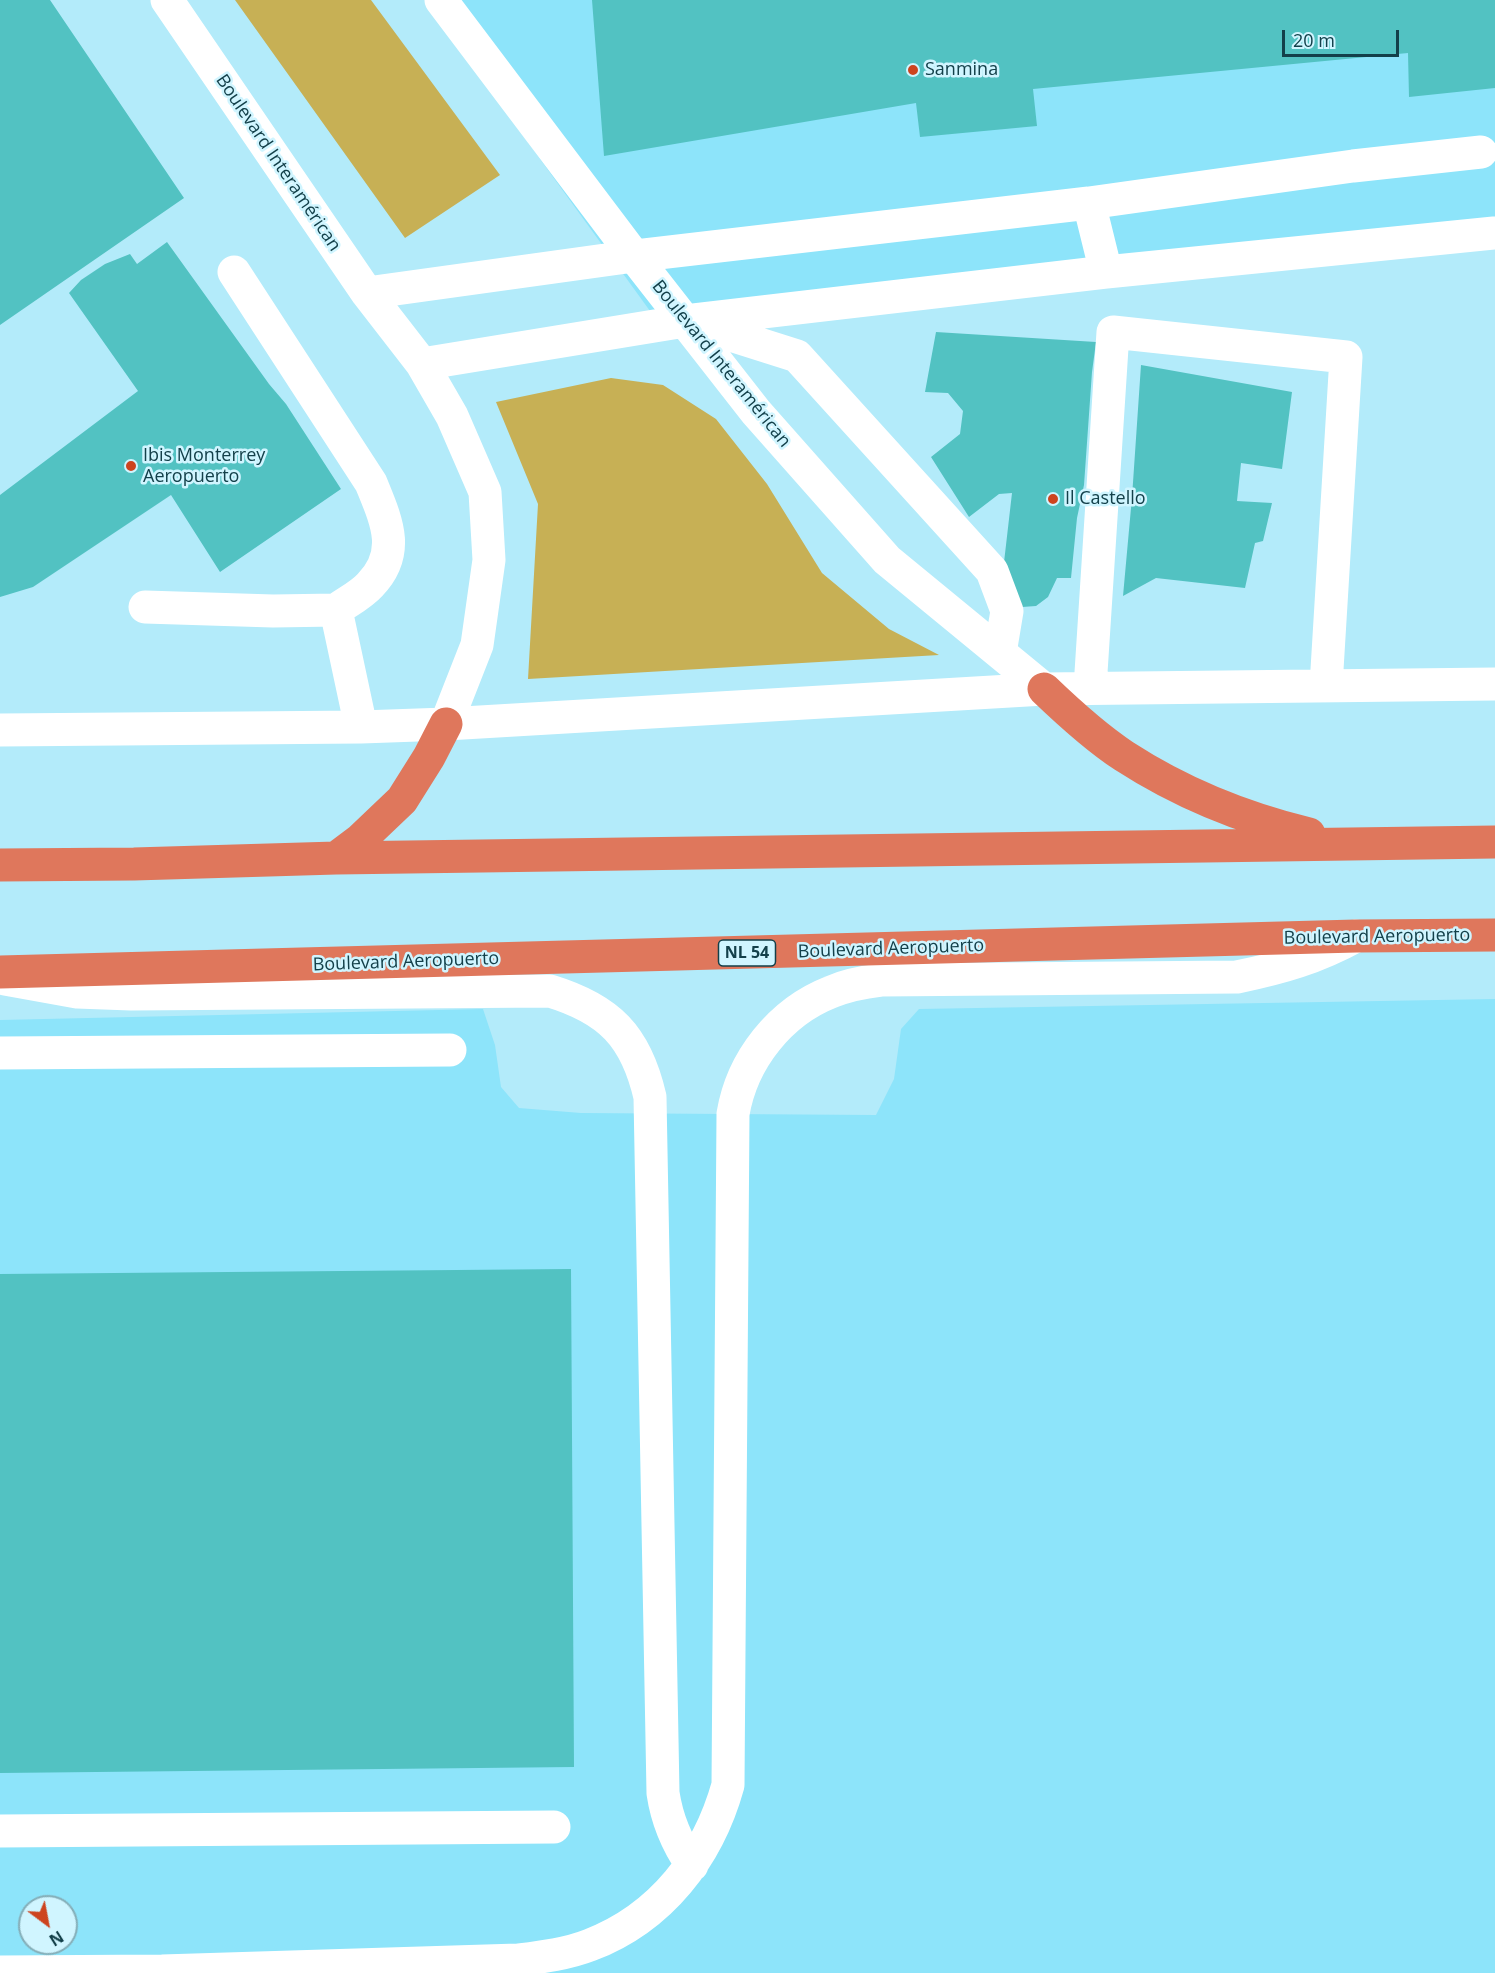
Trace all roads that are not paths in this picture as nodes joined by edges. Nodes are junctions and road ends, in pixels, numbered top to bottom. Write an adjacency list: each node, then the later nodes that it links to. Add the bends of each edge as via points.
1 (167, 0): 9 (street, Boulevard Interamérican)
2 (441, 0): 6 (street, Boulevard Interamérican)
3 (1481, 152): 4 (street)
4 (1089, 203): 6 (street); 8 (street)
5 (1494, 233): 8 (street)
6 (634, 256): 9 (street); 10 (street, Boulevard Interamérican)
7 (234, 272): 13 (street, via 371,483 383,512 390,540 386,563 370,586)
8 (1106, 272): 10 (street)
9 (367, 293): 11 (street, Boulevard Interamérican)
10 (685, 321): 11 (street); 14 (street, Boulevard Interamérican, via 756,412 887,560); 14 (street, via 798,356 992,571 1007,612)
11 (422, 364): 19 (street, Boulevard Interamérican, via 452,416 485,492 489,560 477,645)
12 (145, 607): 13 (street)
13 (336, 610): 20 (street)
14 (1000, 653): 18 (street, Boulevard Interamérican)
15 (1495, 684): 16 (street)
16 (1326, 686): 17 (street); 17 (street, via 1346,357 1113,332)
17 (1090, 688): 18 (street)
18 (1044, 689): 19 (street); 23 (highway, via 1124,755 1215,805 1266,824)
19 (446, 724): 20 (street); 24 (highway, via 402,800)
20 (361, 727): 21 (street)
21 (0, 730)
22 (1495, 842): 23 (highway)
23 (1376, 845): 24 (highway)
24 (336, 858): 25 (highway)
25 (0, 866)
26 (1495, 935): 27 (highway, Boulevard Aeropuerto / NL 54)
27 (1356, 936): 28 (highway, Boulevard Aeropuerto / NL 54); 34 (street, via 1305,961 1237,977 881,980 855,984 807,1004 764,1042 748,1068 733,1114 728,1785 708,1840)
28 (0, 972)
29 (0, 978): 34 (street, via 77,992 131,994 550,991 598,1011 618,1028 645,1072 650,1097 663,1792 671,1829)
30 (450, 1050): 31 (street)
31 (0, 1053)
32 (554, 1827): 33 (street)
33 (0, 1831)
34 (692, 1865): 36 (street, via 674,1888 622,1929 590,1945 555,1955 506,1960)
35 (0, 1972): 36 (street)
36 (48, 1973)

